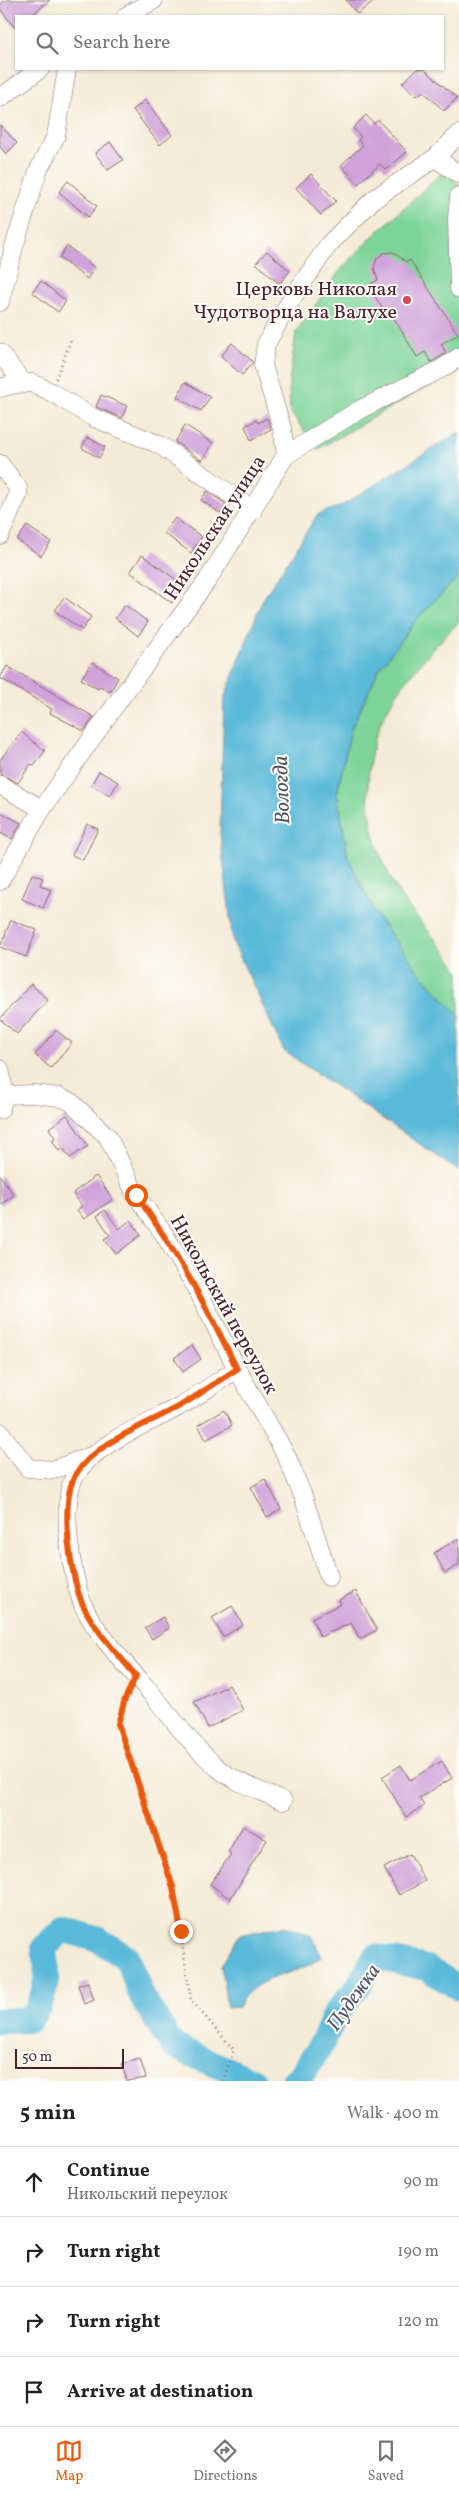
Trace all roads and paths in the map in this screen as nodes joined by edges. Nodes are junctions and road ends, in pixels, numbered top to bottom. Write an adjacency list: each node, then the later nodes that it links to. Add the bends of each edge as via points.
1 (154, 0): 2 (street)
2 (128, 15)
3 (39, 70): 5 (street)
4 (67, 70): 11 (street, via 56,136 38,171)
5 (0, 98)
6 (459, 134): 7 (street, Никольская улица)
7 (435, 158): 8 (street); 18 (street, Никольская улица, via 374,199 329,244 266,344 263,365 282,428)
8 (459, 174)
9 (459, 196): 10 (street)
10 (459, 288)
11 (0, 302)
12 (72, 337): 17 (path)
13 (0, 353): 15 (street)
14 (459, 357): 18 (street, via 358,410)
15 (24, 384): 16 (street); 17 (street, via 33,383)
16 (0, 388)
17 (51, 392): 20 (street, via 92,417 160,444)
18 (286, 454): 20 (street, Никольская улица)
19 (0, 464): 21 (street, via 18,488 18,495)
20 (253, 510): 23 (street, Никольская улица, via 208,581)
21 (0, 535)
22 (0, 785): 23 (street)
23 (42, 809): 24 (street, Никольская улица)
24 (0, 881)
25 (0, 1069): 26 (street)
26 (2, 1103): 27 (street, Никольский переулок, via 34,1094 59,1097 71,1102 108,1137 136,1195 197,1289)
27 (237, 1369): 29 (street); 30 (street, Никольский переулок, via 289,1464 303,1496)
28 (0, 1432): 29 (street, via 28,1468 52,1470)
29 (94, 1455): 31 (street, via 76,1474 68,1499 78,1589 84,1608)
30 (329, 1577)
31 (136, 1676): 32 (street, via 220,1770); 33 (path, via 118,1724 173,1887 191,2000 234,2050)
32 (283, 1801)
33 (223, 2081)

